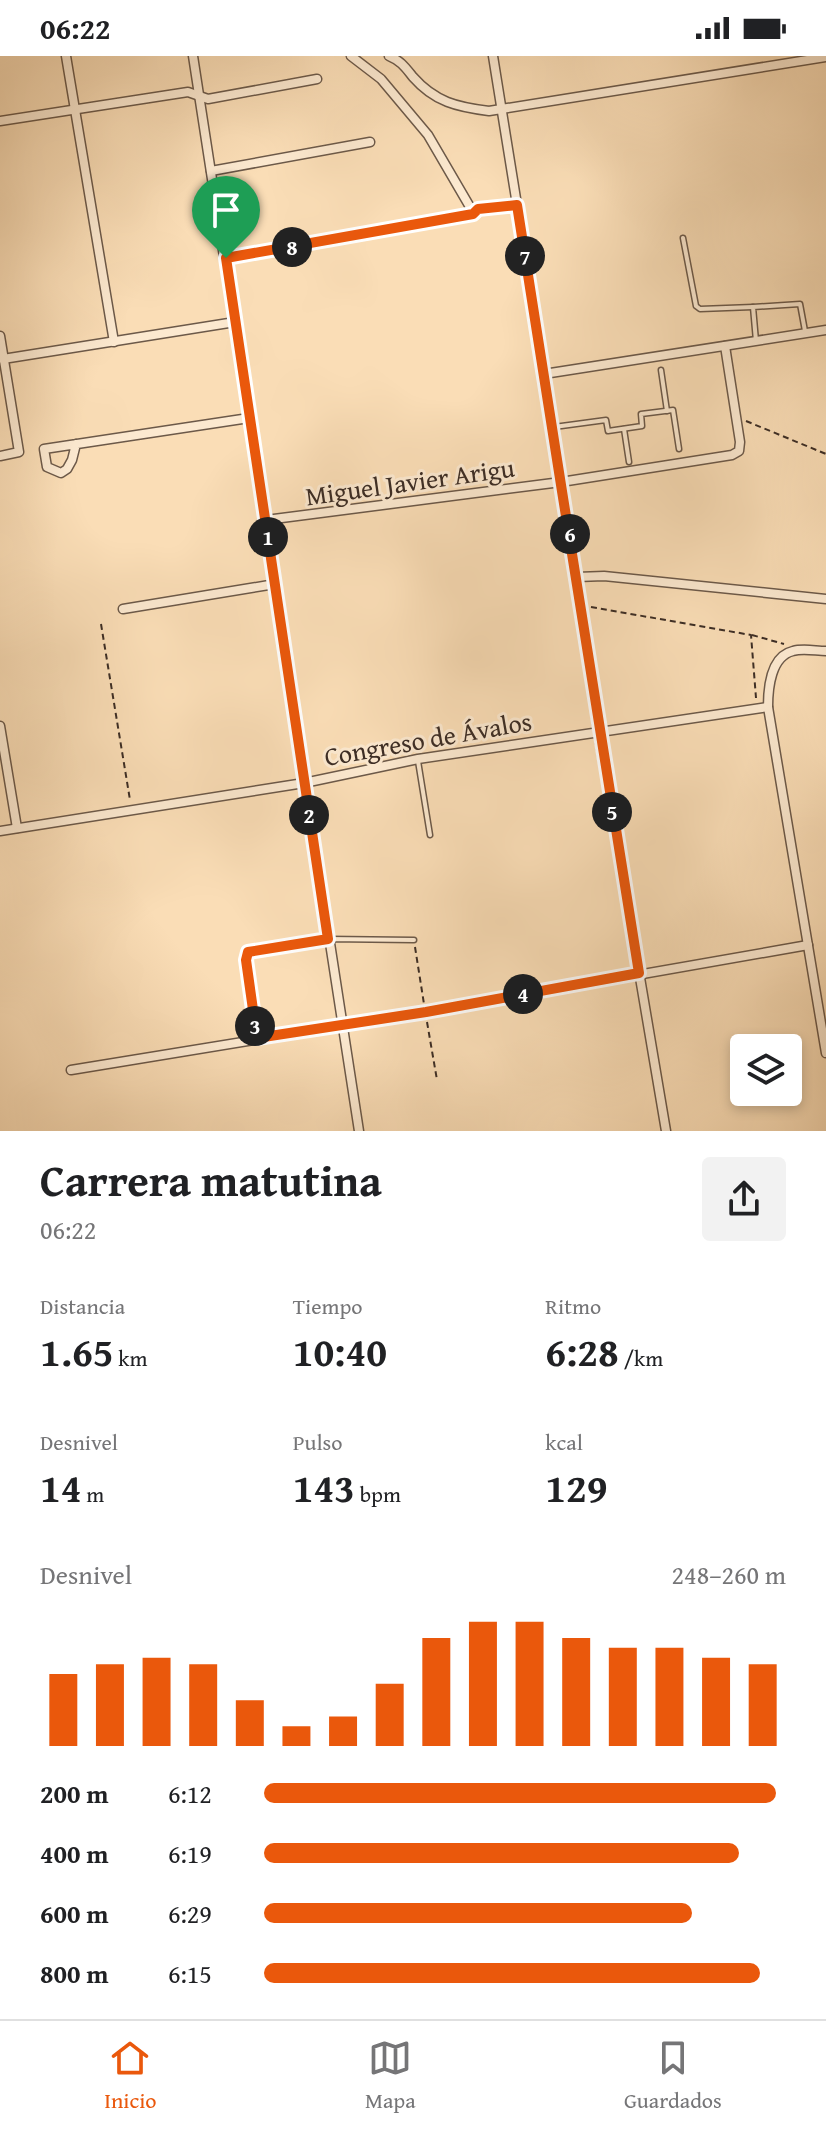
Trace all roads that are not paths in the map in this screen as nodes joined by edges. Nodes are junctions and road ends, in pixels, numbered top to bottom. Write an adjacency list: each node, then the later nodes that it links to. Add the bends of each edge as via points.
1 (66, 56): 10 (street)
2 (193, 56): 9 (street)
3 (351, 56): 15 (street, via 381,79 428,135 470,207)
4 (389, 56): 7 (street)
5 (493, 56): 11 (street)
6 (826, 57): 11 (street)
7 (402, 59): 11 (street, via 415,79 445,103)
8 (317, 79): 9 (street, via 208,99)
9 (199, 95): 10 (street, via 188,92); 14 (street)
10 (74, 110): 12 (street); 25 (street)
11 (502, 110): 15 (street)
12 (0, 121)
13 (370, 142): 14 (street)
14 (211, 171): 18 (street)
15 (517, 205): 29 (street)
16 (413, 226): 18 (street)
17 (683, 238): 19 (lane, via 696,306)
18 (226, 258): 20 (street)
19 (753, 307): 22 (lane, via 800,304); 24 (lane)
20 (235, 322): 25 (street); 31 (street)
21 (826, 330): 22 (street)
22 (805, 334): 24 (street)
23 (0, 336): 27 (street)
24 (756, 341): 26 (street)
25 (114, 342): 27 (street)
26 (725, 346): 29 (street); 38 (street, Miguel Javier Arigu, via 739,451)
27 (3, 359): 36 (street, via 19,452)
28 (661, 370): 30 (lane)
29 (544, 374): 32 (street)
30 (667, 411): 33 (lane, via 641,414 642,426); 35 (lane, via 673,410)
31 (249, 418): 34 (street); 39 (street)
32 (552, 427): 33 (lane, via 606,420 608,431); 38 (street)
33 (624, 429): 37 (lane)
34 (76, 444): 34 (street, via 67,469 61,473 47,467 44,449)
35 (679, 449)
36 (0, 456)
37 (629, 462)
38 (561, 482): 39 (street, Miguel Javier Arigu); 40 (street)
39 (266, 520): 41 (street)
40 (577, 577): 42 (street); 47 (street)
41 (275, 584): 43 (street); 49 (street)
42 (826, 599)
43 (123, 609)
44 (826, 651): 45 (street, via 785,655 774,669)
45 (768, 707): 47 (street, Congreso de Ávalos); 55 (street)
46 (0, 730): 50 (street)
47 (598, 730): 48 (street, Congreso de Ávalos); 56 (street)
48 (418, 759): 49 (street, Congreso de Ávalos); 52 (lane)
49 (304, 783): 50 (street, Congreso de Ávalos); 53 (street)
50 (17, 828): 51 (street, Congreso de Ávalos)
51 (0, 831)
52 (430, 835)
53 (328, 939): 54 (lane); 58 (street); 59 (lane, via 248,952)
54 (414, 940)
55 (808, 945): 56 (street); 57 (street)
56 (639, 973): 58 (street); 63 (street)
57 (823, 1022): 60 (street)
58 (342, 1025): 59 (street); 62 (street)
59 (257, 1038): 61 (street)
60 (826, 1053)
61 (71, 1070)
62 (359, 1131)
63 (666, 1131)

